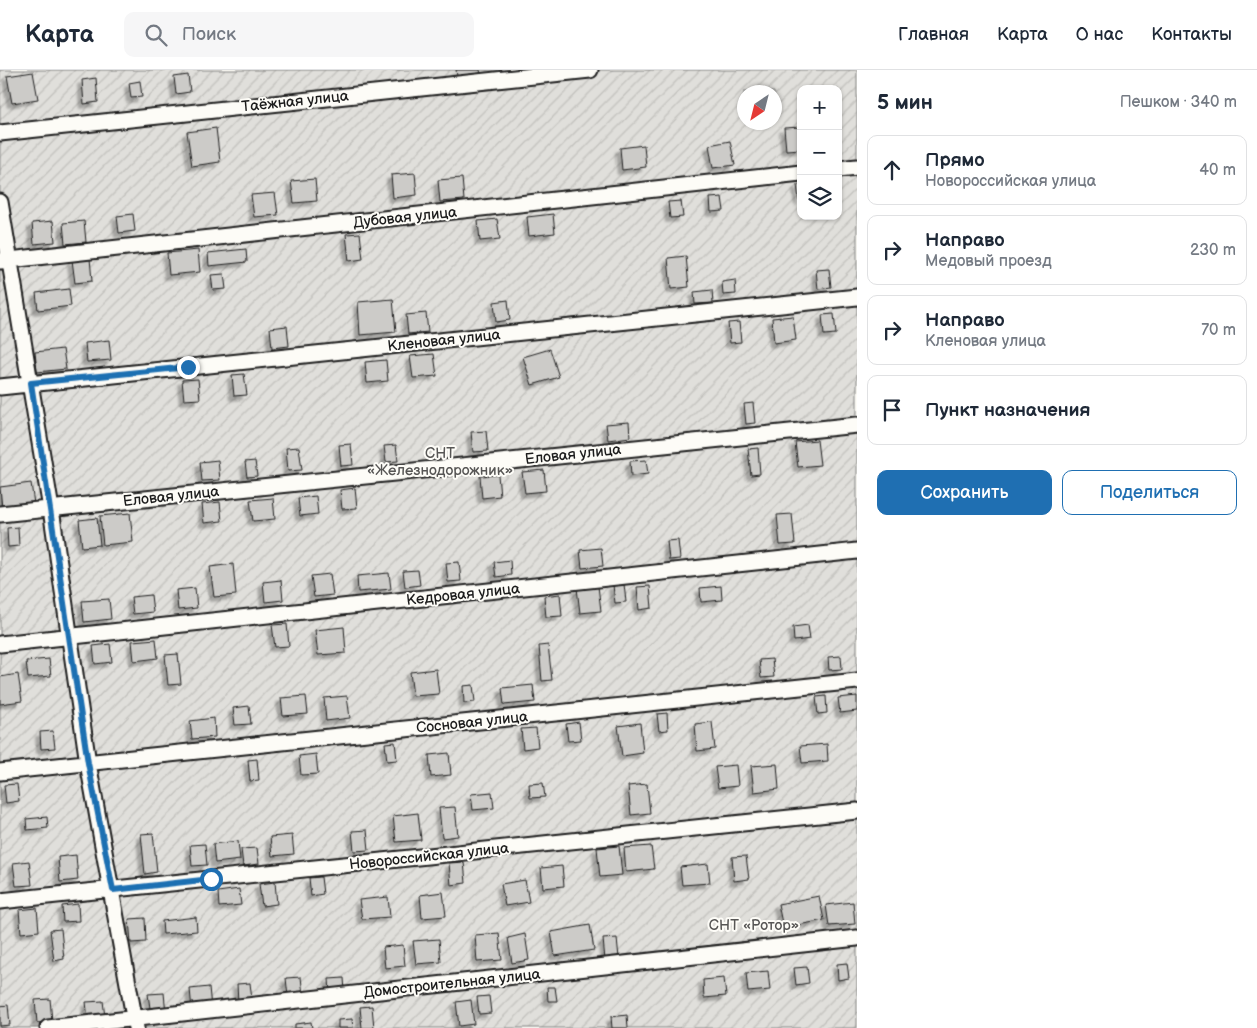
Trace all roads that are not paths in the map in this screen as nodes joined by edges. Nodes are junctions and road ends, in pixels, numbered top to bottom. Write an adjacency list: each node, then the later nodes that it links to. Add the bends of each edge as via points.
1 (590, 70): 2 (street, Таёжная улица)
2 (0, 133)
3 (857, 167): 4 (street)
4 (842, 169)
5 (797, 173): 7 (street, Дубовая улица)
6 (0, 202): 7 (street)
7 (5, 261): 9 (street)
8 (857, 296): 9 (street, Кленовая улица)
9 (31, 383): 10 (street, Кленовая улица); 12 (street)
10 (0, 387)
11 (857, 425): 12 (street, Еловая улица)
12 (51, 509): 13 (street, Еловая улица); 15 (street)
13 (0, 514)
14 (857, 551): 15 (street, Кедровая улица)
15 (69, 637): 16 (street, Кедровая улица); 18 (street)
16 (0, 644)
17 (857, 681): 18 (street, Сосновая улица)
18 (88, 763): 19 (street, Сосновая улица); 21 (street)
19 (0, 772)
20 (857, 811): 21 (street, Новороссийская улица)
21 (113, 890): 22 (street, Новороссийская улица); 24 (street)
22 (0, 901)
23 (857, 938): 24 (street, Домостроительная улица)
24 (136, 1024): 25 (street, Домостроительная улица)
25 (48, 1028)

